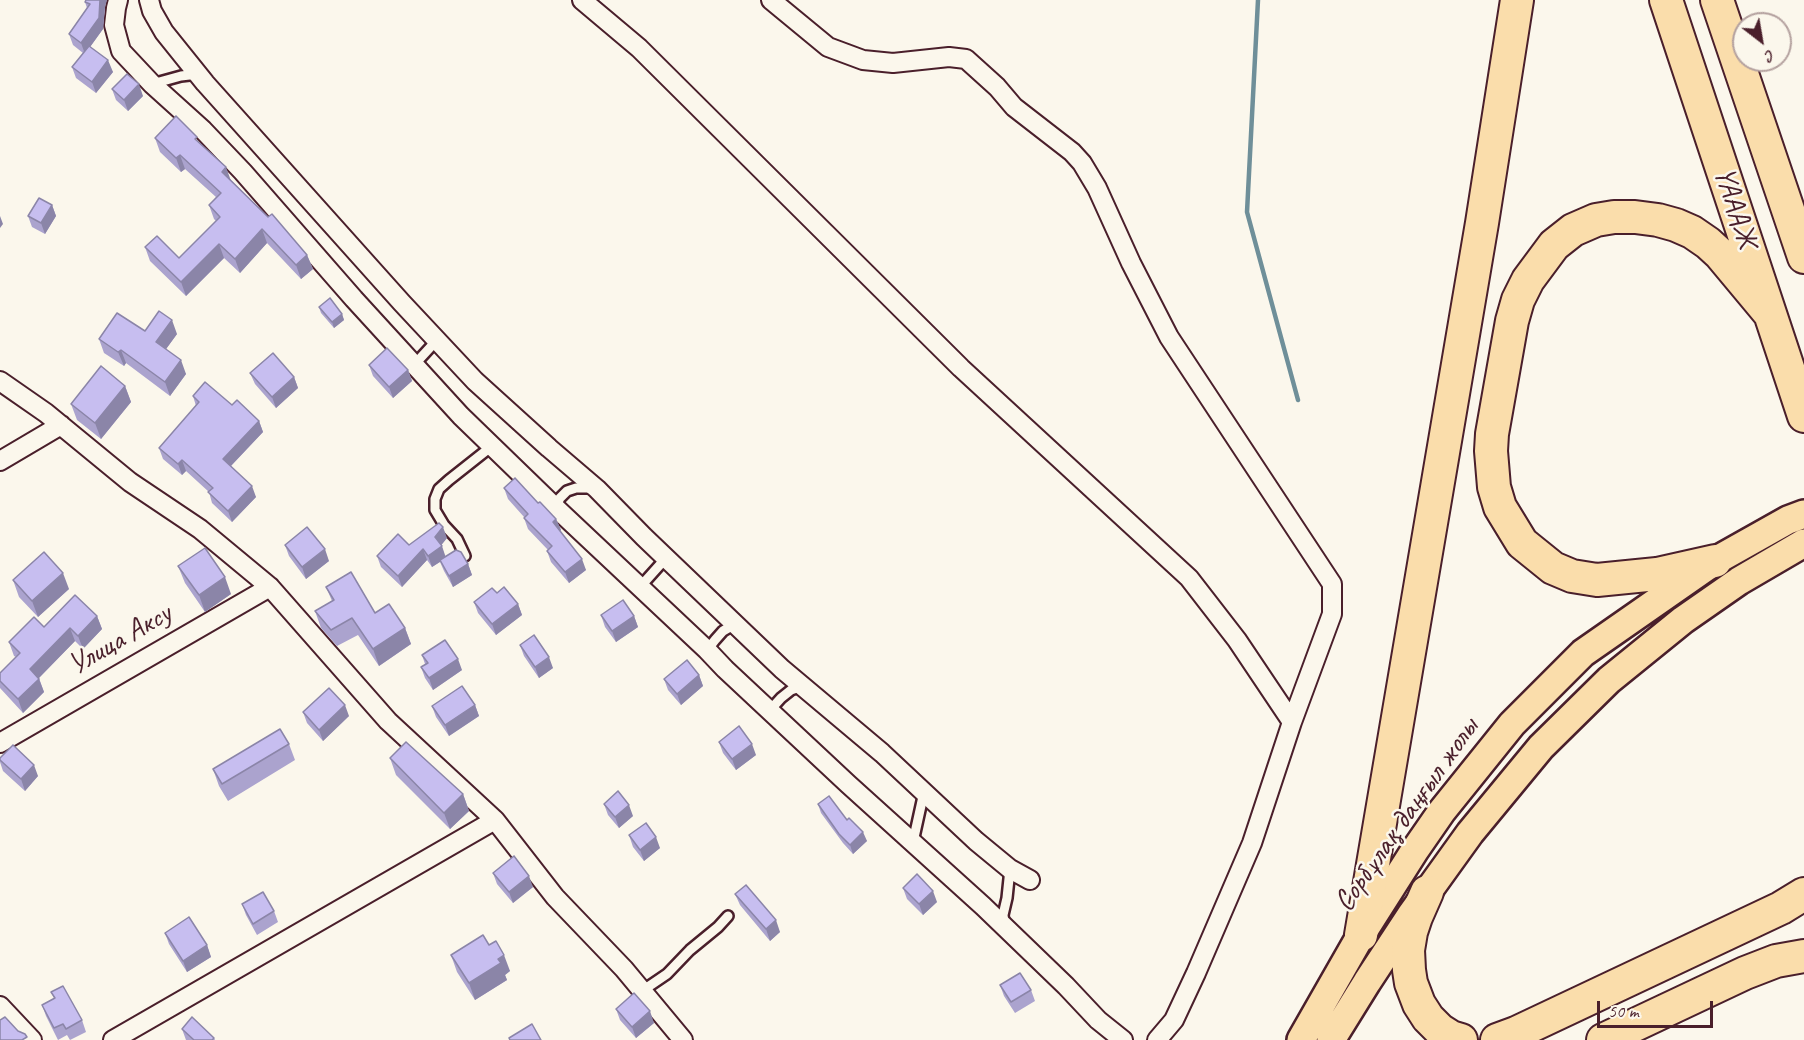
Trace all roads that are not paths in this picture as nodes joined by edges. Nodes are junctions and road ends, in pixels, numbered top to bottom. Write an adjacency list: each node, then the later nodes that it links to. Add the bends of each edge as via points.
1 (118, 0): 9 (street, via 114,25 121,51)
2 (582, 0): 32 (street, via 639,48 962,368 1189,578)
3 (771, 0): 32 (street, via 828,47 863,60 893,63 966,59 1082,163 1169,338 1332,584 1332,614)
4 (1517, 0): 43 (highway)
5 (1666, 0): 11 (highway, ҮАААЖ)
6 (1717, 0): 10 (highway, ҮАААЖ)
7 (147, 4): 8 (street)
8 (198, 74): 9 (lane); 12 (street)
9 (152, 84): 13 (street, via 243,172)
10 (1804, 257)
11 (1770, 314): 15 (highway, ҮАААЖ); 25 (highway, via 1720,254 1692,232 1658,220 1614,217 1596,220 1554,244 1528,280 1512,321 1492,434 1491,471 1500,507 1522,543 1553,568 1597,580 1658,574)
12 (437, 340): 13 (lane); 19 (street, via 475,381)
13 (414, 365): 17 (street)
14 (0, 381): 16 (street)
15 (1804, 416)
16 (61, 425): 18 (street); 26 (street)
17 (492, 446): 21 (street); 23 (lane, via 448,480 435,499 435,510)
18 (0, 461)
19 (597, 489): 21 (lane, via 567,491 556,506); 24 (street)
20 (1804, 514): 25 (main road, Сорбұлақ даңғыл жолы)
21 (565, 517): 27 (street)
22 (1804, 543): 39 (main road, Сорбұлақ даңғыл жолы, via 1738,581 1609,680 1541,747)
23 (465, 556)
24 (666, 558): 27 (lane); 28 (street)
25 (1715, 561): 43 (main road, Сорбұлақ даңғыл жолы, via 1583,653 1512,724 1442,811)
26 (270, 587): 33 (street, Улица Аксу); 35 (street, via 388,721)
27 (640, 587): 29 (street)
28 (735, 624): 29 (lane, via 715,640 708,649); 30 (street)
29 (711, 653): 31 (street)
30 (802, 686): 31 (lane, via 791,690 771,709); 34 (street)
31 (777, 717): 36 (street)
32 (1292, 722): 53 (street, via 1252,843 1174,1020)
33 (0, 743)
34 (924, 792): 36 (lane); 37 (street)
35 (495, 820): 47 (street, via 555,897); 50 (street)
36 (913, 844): 42 (street)
37 (1010, 870): 38 (street); 42 (lane)
38 (1030, 880)
39 (1427, 892): 46 (main road, Сорбұлақ даңғыл жолы); 56 (highway, via 1410,941 1411,983 1428,1018 1440,1030)
40 (1804, 894): 57 (highway)
41 (728, 916): 47 (lane, via 667,974)
42 (1004, 928): 52 (street)
43 (1361, 935): 45 (main road, Сорбұлақ даңғыл жолы)
44 (1804, 956): 58 (highway, via 1744,973)
45 (1343, 966): 46 (main road, via 1359,960 1367,971); 54 (main road, Сорбұлақ даңғыл жолы)
46 (1367, 982): 55 (main road, Сорбұлақ даңғыл жолы)
47 (642, 991): 51 (street)
48 (0, 1006): 49 (street)
49 (32, 1040)
50 (113, 1040)
51 (683, 1040)
52 (1123, 1040)
53 (1157, 1040)
54 (1301, 1040)
55 (1331, 1040)
56 (1461, 1040)
57 (1497, 1040)
58 (1603, 1040)

